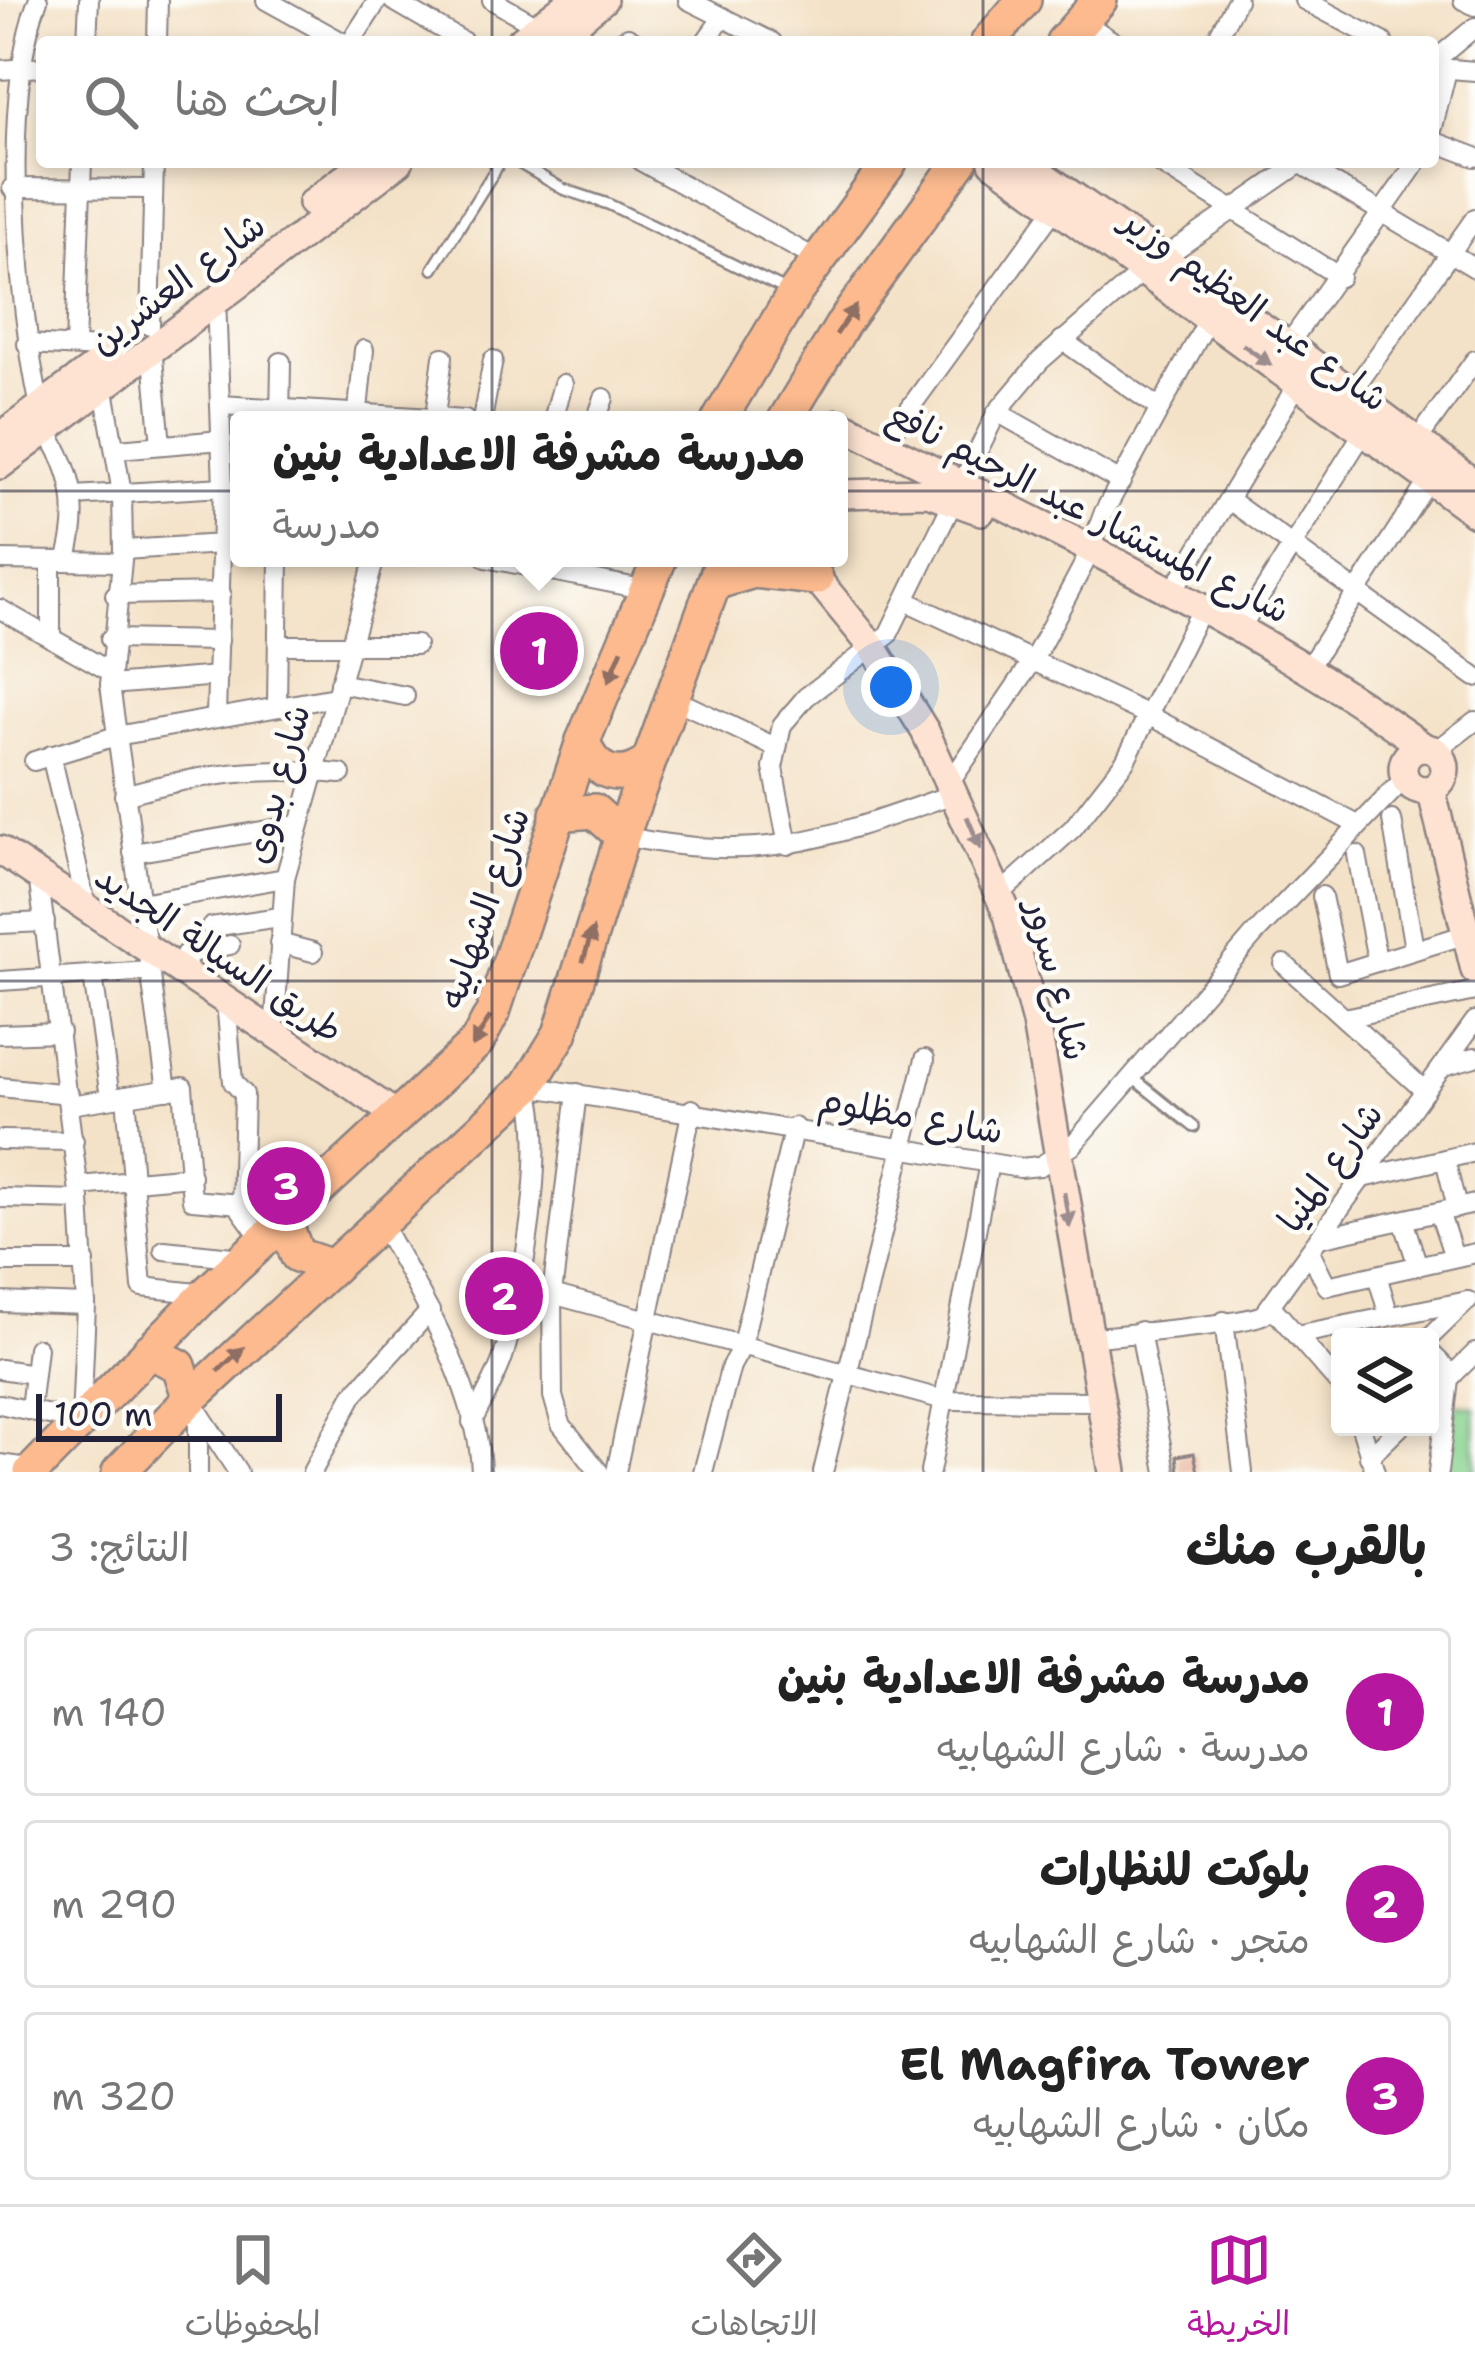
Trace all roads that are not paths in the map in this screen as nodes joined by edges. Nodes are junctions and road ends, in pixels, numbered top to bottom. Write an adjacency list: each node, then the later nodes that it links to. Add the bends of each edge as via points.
1 (38, 0): 33 (street)
2 (89, 0): 18 (street)
3 (158, 0): 19 (street)
4 (266, 0): 20 (street)
5 (378, 0): 21 (street)
6 (392, 0): 22 (street)
7 (492, 0): 23 (street)
8 (573, 0): 24 (street)
9 (603, 0): 25 (street)
10 (688, 0): 16 (street)
11 (1024, 0): 28 (highway)
12 (1237, 0): 29 (street)
13 (1304, 0): 30 (street)
14 (1463, 0): 15 (street)
15 (1475, 6)
16 (723, 17): 26 (street); 27 (street)
17 (1475, 26): 31 (street)
18 (87, 36)
19 (157, 36)
20 (335, 36)
21 (351, 36)
22 (454, 36)
23 (536, 36)
24 (538, 36)
25 (539, 36)
26 (709, 36)
27 (760, 36)
28 (993, 36)
29 (1220, 36)
30 (1372, 36)
31 (1439, 65)
32 (1439, 66): 34 (street)
33 (8, 69): 35 (street)
34 (1475, 71)
35 (5, 132): 53 (street)
36 (1439, 143): 37 (street)
37 (1474, 152)
38 (82, 168): 54 (street)
39 (154, 168): 55 (street)
40 (359, 168): 70 (street, شارع العشرين)
41 (391, 168): 67 (street, شارع العشرين)
42 (496, 168): 64 (lane)
43 (528, 168): 66 (lane)
44 (656, 168): 61 (street)
45 (886, 168): 61 (highway)
46 (956, 168): 89 (highway, one-way to 46)
47 (1001, 168): 56 (street, شارع عبد العظيم وزير)
48 (1032, 168): 62 (street, شارع عبد العظيم وزير)
49 (1166, 168): 57 (street)
50 (1292, 168): 57 (street)
51 (1310, 168): 58 (street)
52 (1413, 168): 58 (street)
53 (12, 188): 54 (street); 68 (street)
54 (81, 189): 55 (street); 74 (street)
55 (153, 190): 70 (street)
56 (1055, 208): 62 (street, شارع عبد العظيم وزير); 104 (street)
57 (1233, 210): 62 (street); 65 (street)
58 (1385, 212): 60 (street); 65 (street)
59 (1475, 218): 60 (street)
60 (1450, 251): 63 (street); 84 (street)
61 (818, 260): 66 (highway)
62 (1153, 265): 69 (street, شارع عبد العظيم وزير); 71 (street); 73 (street, شارع عبد العظيم وزير)
63 (1475, 268)
64 (434, 269)
65 (1340, 277): 73 (street)
66 (794, 294): 97 (highway)
67 (216, 298): 70 (street, شارع العشرين); 87 (street)
68 (10, 303): 72 (street)
69 (1208, 320): 83 (street, شارع عبد العظيم وزير, one-way to 83); 88 (street)
70 (151, 337): 75 (street, شارع العشرين); 81 (street, شارع العشرين); 103 (street)
71 (1062, 340): 88 (street); 98 (street)
72 (27, 344): 74 (street); 99 (street)
73 (1288, 344): 84 (street, شارع عبد العظيم وزير)
74 (75, 346): 75 (street)
75 (119, 349): 85 (street, شارع العشرين)
76 (364, 350): 92 (street)
77 (443, 357): 93 (street)
78 (493, 360): 94 (street)
79 (1475, 360): 106 (street)
80 (281, 362): 91 (street)
81 (104, 384): 85 (street, شارع العشرين); 105 (street)
82 (562, 384): 95 (street)
83 (1298, 385): 106 (street, شارع عبد العظيم وزير); 115 (street)
84 (1352, 392): 106 (street, شارع عبد العظيم وزير)
85 (73, 395): 99 (street, شارع العشرين)
86 (604, 398): 96 (street)
87 (221, 405): 90 (street); 102 (street)
88 (1160, 409): 108 (street)
89 (791, 410)
90 (265, 411)
91 (280, 411)
92 (358, 411)
93 (436, 411)
94 (484, 411)
95 (555, 411)
96 (599, 411)
97 (724, 411)
98 (997, 412): 108 (street); 111 (street)
99 (43, 418): 101 (street, شارع العشرين); 107 (street, شارع العشرين); 114 (street)
100 (848, 427): 104 (street, شارع المستشار عبد الرحيم نافع)
101 (0, 437)
102 (222, 440): 103 (street); 110 (street)
103 (161, 445): 105 (street)
104 (883, 445): 111 (street, شارع المستشار عبد الرحيم نافع)
105 (118, 449): 112 (street)
106 (1406, 451): 109 (street, شارع عبد العظيم وزير); 116 (street, شارع عبد العظيم وزير); 118 (street); 130 (street)
107 (0, 465)
108 (1121, 482): 119 (street)
109 (1475, 484)
110 (223, 487): 112 (street); 117 (street)
111 (957, 491): 113 (street, شارع المستشار عبد الرحيم نافع); 119 (street, شارع المستشار عبد الرحيم نافع); 134 (street)
112 (122, 493): 114 (street); 120 (street)
113 (848, 493)
114 (74, 496): 122 (street)
115 (1229, 500): 118 (street); 129 (street)
116 (1475, 513)
117 (230, 543): 120 (street); 132 (street)
118 (1294, 545): 130 (street); 137 (street)
119 (1089, 553): 129 (street, شارع المستشار عبد الرحيم نافع); 136 (street, شارع المستشار عبد الرحيم نافع); 145 (street)
120 (122, 556): 122 (street); 133 (street)
121 (0, 560): 122 (street)
122 (58, 561): 138 (street)
123 (279, 567): 142 (street)
124 (372, 567): 141 (street, شارع بدوى)
125 (531, 567): 131 (street)
126 (656, 567): 131 (highway, شارع الشهابيه)
127 (808, 568): 128 (highway); 144 (street, شارع سرور)
128 (718, 570): 152 (highway)
129 (1174, 589): 137 (street, شارع المستشار عبد الرحيم نافع)
130 (1357, 589): 146 (street); 148 (street)
131 (647, 590): 158 (highway, شارع الشهابيه, one-way to 158)
132 (221, 593): 133 (street); 140 (street)
133 (115, 595): 139 (street)
134 (906, 602): 144 (street); 145 (street)
135 (0, 609): 138 (street)
136 (1196, 619): 154 (street); 161 (street, شارع المستشار عبد الرحيم نافع)
137 (1241, 627): 146 (street, شارع المستشار عبد الرحيم نافع)
138 (51, 638): 149 (street)
139 (110, 639): 140 (street); 149 (street)
140 (219, 640): 147 (street)
141 (350, 644): 142 (street); 143 (street); 150 (street, شارع بدوى)
142 (278, 645): 153 (street)
143 (416, 645)
144 (874, 650): 159 (street, via 806,697); 164 (street, شارع سرور)
145 (1032, 662): 154 (street); 164 (street)
146 (1308, 668): 161 (street, شارع المستشار عبد الرحيم نافع)
147 (218, 676): 149 (street); 155 (street)
148 (1475, 676)
149 (109, 678): 157 (street)
150 (337, 690): 151 (street); 153 (street); 162 (street, شارع بدوى)
151 (405, 696)
152 (672, 698): 159 (street); 160 (highway)
153 (277, 706): 155 (street)
154 (1148, 715): 168 (street); 179 (street, via 1125,761 1073,828)
155 (216, 716): 157 (street)
156 (1475, 721): 161 (street)
157 (116, 736): 165 (street); 182 (street, via 42,758)
158 (583, 742): 160 (highway, via 609,773); 166 (highway, شارع الشهابيه)
159 (775, 747): 171 (street)
160 (648, 762): 170 (highway)
161 (1425, 765): 168 (street); 178 (street); 187 (street)
162 (314, 771): 163 (street); 165 (street, via 214,774); 169 (street, شارع بدوى)
163 (341, 774)
164 (954, 787): 171 (street, via 843,833); 179 (street, شارع سرور, one-way to 179)
165 (124, 795): 173 (street)
166 (557, 814): 170 (highway, via 594,811); 219 (highway, شارع الشهابيه, one-way to 219, via 486,1028)
167 (1391, 820): 190 (street)
168 (1356, 824): 210 (street)
169 (297, 825): 173 (street); 177 (street, شارع بدوى)
170 (622, 836): 171 (street, via 722,852); 211 (highway, one-way to 170, via 560,1034)
171 (788, 845)
172 (0, 850): 176 (street, طريق السيالة الجديد)
173 (133, 853): 181 (street)
174 (1357, 855): 193 (street)
175 (0, 870): 176 (street)
176 (34, 872): 182 (street, طريق السيالة الجديد); 184 (street)
177 (285, 878): 181 (street); 183 (street, شارع بدوى)
178 (1475, 891)
179 (1000, 894): 226 (street, شارع سرور, via 1036,1024)
180 (1322, 896): 193 (street, via 1336,973)
181 (140, 903): 192 (street)
182 (87, 908): 192 (street, طريق السيالة الجديد)
183 (280, 917): 186 (street); 188 (street, شارع بدوى)
184 (45, 922): 185 (street); 198 (street)
185 (0, 924)
186 (211, 927)
187 (1466, 934): 190 (street); 195 (street)
188 (279, 943): 191 (street); 205 (street, شارع بدوى)
189 (230, 945): 197 (street, via 185,955)
190 (1414, 949): 193 (street)
191 (314, 952)
192 (148, 959): 196 (street); 197 (street, طريق السيالة الجديد); 213 (street)
193 (1377, 960)
194 (1284, 964): 202 (street)
195 (1475, 970)
196 (93, 975): 198 (street); 216 (street)
197 (189, 976): 201 (street, طريق السيالة الجديد)
198 (52, 978): 199 (street); 204 (street)
199 (0, 981)
200 (1475, 991): 202 (street)
201 (226, 1001): 205 (street, طريق السيالة الجديد); 234 (street, via 232,1082 244,1094)
202 (1344, 1018): 214 (street)
203 (1475, 1021): 209 (street, شارع المنيا)
204 (60, 1032): 206 (street); 217 (street)
205 (274, 1033): 219 (street, طريق السيالة الجديد)
206 (0, 1034)
207 (1475, 1057): 209 (street)
208 (926, 1059): 224 (street)
209 (1442, 1066): 214 (street, شارع المنيا)
210 (1132, 1078): 221 (lane); 226 (street)
211 (528, 1086): 215 (street, شارع مظلوم); 237 (highway); 278 (street, via 537,1148 512,1323)
212 (0, 1088): 217 (street)
213 (175, 1088): 216 (street); 229 (street)
214 (1425, 1091): 230 (street, شارع المنيا)
215 (577, 1093): 218 (street, شارع مظلوم); 249 (street)
216 (118, 1097): 217 (street); 231 (street)
217 (70, 1100): 223 (street)
218 (692, 1109): 220 (street, شارع مظلوم); 256 (street)
219 (398, 1116): 238 (highway, شارع الشهابيه)
220 (794, 1127): 224 (street, شارع مظلوم); 263 (street)
221 (1194, 1127)
222 (0, 1140): 223 (street)
223 (74, 1142): 232 (street)
224 (904, 1148): 228 (street, شارع مظلوم); 270 (street)
225 (1475, 1152): 227 (street)
226 (1058, 1157): 228 (street, شارع مظلوم, via 1020,1168); 261 (street, شارع سرور, one-way to 261)
227 (1444, 1159): 230 (street); 235 (street)
228 (988, 1163): 273 (street)
229 (191, 1176): 231 (street); 234 (street, via 194,1202)
230 (1363, 1178): 239 (street, شارع المنيا)
231 (136, 1181): 232 (street); 248 (street, via 142,1287)
232 (80, 1193): 233 (street); 244 (street)
233 (0, 1198)
234 (241, 1204): 238 (street)
235 (1457, 1208): 236 (street); 242 (street)
236 (1403, 1220): 239 (street); 246 (street)
237 (380, 1221): 245 (highway); 254 (street)
238 (265, 1242): 240 (street); 245 (highway); 248 (highway, شارع الشهابيه)
239 (1315, 1245): 247 (street, via 1327,1286); 253 (street, شارع المنيا)
240 (164, 1250)
241 (1475, 1252): 242 (street)
242 (1454, 1258): 246 (street)
243 (0, 1262): 244 (street)
244 (85, 1262): 252 (street)
245 (330, 1266): 276 (highway, one-way to 245)
246 (1418, 1266): 247 (street)
247 (1377, 1275): 255 (street)
248 (206, 1294): 264 (highway, شارع الشهابيه)
249 (552, 1294): 256 (street); 290 (street, via 556,1413)
250 (1471, 1297): 255 (street); 258 (street)
251 (0, 1302): 252 (street)
252 (86, 1305): 279 (street)
253 (1271, 1306): 257 (street, via 1245,1322); 260 (street)
254 (430, 1312): 278 (street); 288 (street, via 354,1394)
255 (1389, 1316): 260 (street)
256 (649, 1318): 263 (street); 291 (street)
257 (1224, 1321): 259 (street); 297 (street)
258 (1439, 1328)
259 (1140, 1331): 261 (street); 296 (street)
260 (1296, 1335): 269 (street)
261 (1089, 1338): 274 (street, شارع سرور)
262 (37, 1348): 268 (street)
263 (741, 1348): 270 (street); 292 (street)
264 (149, 1351): 276 (highway, via 179,1366); 279 (highway, شارع الشهابيه)
265 (1475, 1353): 271 (street)
266 (1439, 1363): 271 (street)
267 (0, 1370): 268 (street)
268 (34, 1374): 277 (street)
269 (1331, 1375)
270 (846, 1377): 273 (street); 293 (street)
271 (1450, 1377): 272 (street); 298 (street)
272 (1439, 1388)
273 (944, 1400): 274 (street); 294 (street)
274 (1099, 1401): 295 (street, شارع سرور)
275 (0, 1404): 277 (street)
276 (194, 1406): 285 (highway); 286 (street); 287 (street)
277 (30, 1409): 279 (street)
278 (472, 1421): 289 (street)
279 (80, 1422): 284 (highway, شارع الشهابيه)
280 (1364, 1436): 283 (street)
281 (1393, 1436): 283 (street)
282 (0, 1463): 284 (street)
283 (1372, 1465)
284 (32, 1471)
285 (119, 1472)
286 (198, 1472)
287 (238, 1472)
288 (312, 1472)
289 (481, 1472)
290 (599, 1472)
291 (616, 1472)
292 (703, 1472)
293 (823, 1472)
294 (930, 1472)
295 (1113, 1472)
296 (1166, 1472)
297 (1243, 1472)
298 (1438, 1472)

